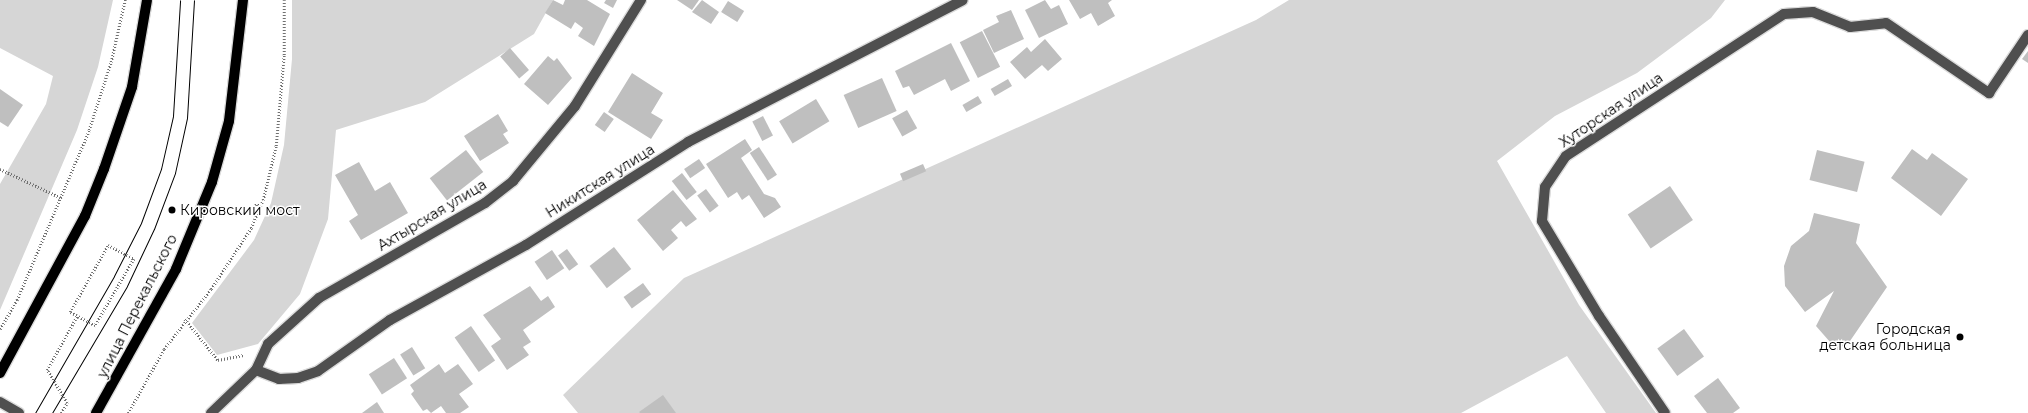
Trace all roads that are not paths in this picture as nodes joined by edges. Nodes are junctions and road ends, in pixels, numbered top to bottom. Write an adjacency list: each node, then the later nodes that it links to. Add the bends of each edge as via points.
1 (147, 0): 7 (main road, via 121,126 84,216 37,309)
2 (243, 0): 10 (main road, улица Перекальского, via 229,121 212,182 176,269)
3 (642, 0): 6 (street, Ахтырская улица, via 575,106 513,181 485,203 319,298 268,344)
4 (963, 0): 6 (street, Никитская улица, via 688,142 526,245 390,320 318,371 298,378 279,380)
5 (2028, 35): 12 (street, Хуторская улица, via 1989,93 1886,23 1850,27 1813,12 1784,14 1566,156 1545,187 1542,221 1599,316)
6 (256, 370): 11 (street)
7 (0, 374)
8 (0, 402): 9 (street)
9 (19, 413)
10 (96, 413)
11 (211, 413)
12 (1665, 413)

